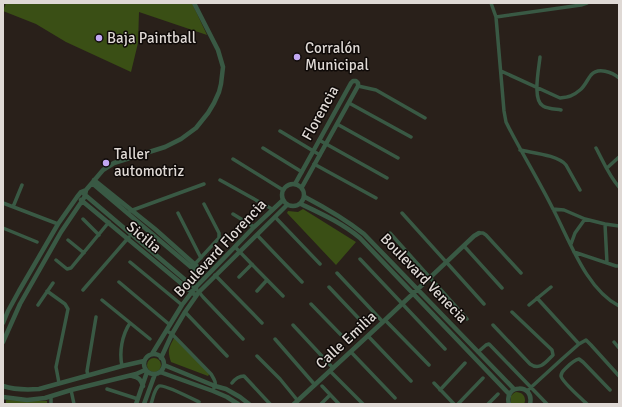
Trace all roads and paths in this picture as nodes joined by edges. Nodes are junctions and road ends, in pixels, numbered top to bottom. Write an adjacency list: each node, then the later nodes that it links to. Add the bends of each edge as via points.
1 (194, 3): 32 (street, via 218,50 223,67 219,92 214,103 196,128 181,139 165,147 114,163)
2 (491, 3): 5 (street)
3 (587, 3): 4 (street, via 581,6)
4 (576, 4): 5 (street)
5 (496, 17): 7 (street)
6 (540, 57): 10 (street)
7 (501, 71): 10 (street); 21 (street, via 505,117)
8 (619, 78): 10 (street, via 603,70 592,73 581,90 569,97 560,98)
9 (358, 86): 11 (street, Florencia); 13 (street, via 376,90); 17 (street, Florencia, via 356,81 352,81)
10 (537, 87): 12 (street, via 539,103)
11 (348, 103): 14 (street, Florencia); 16 (street)
12 (561, 110)
13 (425, 118)
14 (337, 124): 18 (street, Florencia); 26 (street)
15 (280, 131): 22 (street)
16 (411, 137)
17 (319, 140): 18 (street); 22 (street, Florencia)
18 (326, 144): 23 (street, Florencia); 30 (street)
19 (262, 148): 29 (street)
20 (596, 148): 28 (street)
21 (520, 150): 39 (street, via 563,162); 53 (street)
22 (313, 151): 23 (street); 29 (street, Florencia)
23 (320, 155): 27 (street, Florencia)
24 (619, 157): 28 (street)
25 (233, 158): 38 (street)
26 (398, 158)
27 (314, 164): 36 (street, Florencia); 44 (street)
28 (607, 168): 37 (street)
29 (302, 172): 34 (street, Florencia)
30 (387, 178)
31 (220, 180): 52 (street)
32 (93, 181): 40 (street); 54 (street)
33 (204, 184): 54 (street)
34 (295, 184): 36 (street); 38 (street)
35 (22, 185): 51 (street)
36 (302, 187): 43 (street)
37 (619, 187)
38 (283, 190): 45 (street)
39 (580, 190)
40 (84, 191): 41 (street, Sicilia); 42 (street)
41 (85, 196): 46 (street); 59 (street, Sicilia)
42 (77, 197): 46 (street, Sicilia); 63 (street)
43 (305, 197): 49 (street); 104 (street, Boulevard Venecia, via 352,224)
44 (376, 198)
45 (282, 200): 50 (street); 52 (street, Boulevard Florencia)
46 (82, 201): 62 (street, Sicilia); 140 (street, via 20,304)
47 (3, 203): 51 (street)
48 (204, 204): 82 (street, via 220,235)
49 (301, 204): 50 (street, via 294,207); 109 (street, Boulevard Venecia, via 349,229)
50 (287, 205): 58 (street, Boulevard Florencia)
51 (13, 207): 63 (street)
52 (272, 209): 66 (street, Boulevard Florencia)
53 (553, 209): 61 (street, via 564,210); 76 (street)
54 (130, 211): 90 (street)
55 (178, 213): 82 (street)
56 (402, 213): 86 (street)
57 (233, 214): 66 (street)
58 (275, 217): 72 (street, Boulevard Florencia); 89 (street)
59 (112, 218): 62 (street); 70 (street, Sicilia)
60 (83, 219): 71 (street)
61 (584, 219): 64 (street); 76 (street)
62 (108, 223): 71 (street); 73 (street, Sicilia)
63 (58, 224): 126 (street)
64 (605, 224): 65 (street); 87 (street)
65 (619, 226)
66 (254, 227): 78 (street, Boulevard Florencia)
67 (3, 228): 75 (street)
68 (479, 232): 77 (street, Calle Emilia); 93 (street, via 486,235)
69 (390, 233): 96 (street)
70 (131, 234): 73 (street); 106 (street, Sicilia)
71 (99, 235): 79 (street)
72 (257, 235): 80 (street, Boulevard Florencia); 99 (street)
73 (127, 239): 105 (street); 106 (street, Sicilia)
74 (68, 240): 79 (street)
75 (38, 242)
76 (570, 245): 81 (street)
77 (464, 246): 86 (street, Calle Emilia); 103 (street)
78 (235, 247): 80 (street); 106 (street, Boulevard Florencia)
79 (84, 252): 84 (street, via 70,269)
80 (240, 252): 88 (street); 94 (street, Boulevard Florencia)
81 (574, 252): 87 (street); 120 (street, via 600,293)
82 (201, 258): 90 (street)
83 (360, 259): 115 (street)
84 (56, 260)
85 (130, 262): 118 (street)
86 (446, 262): 96 (street, Calle Emilia); 116 (street)
87 (608, 263): 91 (street)
88 (252, 264): 95 (street); 97 (street)
89 (320, 264)
90 (193, 266)
91 (619, 266)
92 (337, 273): 125 (street)
93 (521, 273)
94 (215, 275): 110 (street, Boulevard Florencia); 128 (street)
95 (239, 277)
96 (430, 277): 104 (street, Calle Emilia); 124 (street)
97 (267, 280): 107 (street); 111 (street)
98 (119, 282): 129 (street)
99 (302, 282)
100 (53, 283): 108 (street)
101 (328, 286): 134 (street, via 363,324)
102 (551, 286): 112 (street)
103 (502, 288)
104 (418, 289): 109 (street, Calle Emilia); 146 (street, Boulevard Venecia)
105 (83, 290)
106 (193, 290): 110 (street, Sicilia); 118 (street, Boulevard Florencia)
107 (257, 290)
108 (47, 292): 117 (street); 168 (street, via 68,309 56,367)
109 (414, 293): 115 (street, Calle Emilia); 184 (street, Boulevard Venecia)
110 (199, 295): 121 (street, Boulevard Florencia); 137 (street)
111 (283, 296)
112 (537, 298): 119 (street); 142 (street)
113 (102, 300): 127 (street)
114 (311, 304): 134 (street, via 344,338 348,339)
115 (402, 304): 125 (street, Calle Emilia); 144 (street)
116 (484, 304)
117 (38, 305)
118 (182, 305): 129 (street, Boulevard Florencia)
119 (529, 305)
120 (619, 306)
121 (185, 312): 133 (street, Boulevard Florencia); 148 (street)
122 (512, 312): 152 (street, via 552,350 553,355)
123 (96, 317): 163 (street)
124 (467, 319)
125 (384, 321): 135 (street, Calle Emilia); 156 (street)
126 (3, 323)
127 (130, 323): 136 (street); 157 (street, via 124,335)
128 (262, 323)
129 (170, 325): 132 (street, Boulevard Florencia)
130 (293, 325): 160 (street)
131 (493, 325): 152 (street, via 534,367)
132 (167, 331): 133 (street); 147 (street, Boulevard Florencia)
133 (172, 334): 150 (street, Boulevard Florencia); 175 (street, via 211,374 215,381)
134 (355, 334): 139 (street)
135 (368, 336): 139 (street, Calle Emilia); 167 (street)
136 (150, 339)
137 (243, 339)
138 (275, 340): 171 (street)
139 (362, 341): 145 (street, Calle Emilia)
140 (3, 342)
141 (614, 342): 143 (street)
142 (579, 344): 151 (street); 165 (street, via 588,341)
143 (619, 348)
144 (445, 349)
145 (351, 352): 160 (street, Calle Emilia); 189 (street)
146 (478, 352): 177 (street, Boulevard Venecia); 178 (street, via 489,344)
147 (152, 354): 150 (street); 153 (street)
148 (227, 356)
149 (256, 356): 192 (street, via 280,379)
150 (161, 358): 155 (street)
151 (562, 359): 158 (street); 159 (street)
152 (546, 361): 159 (street)
153 (144, 362): 157 (street); 161 (street)
154 (465, 363): 180 (street)
155 (164, 365): 162 (street); 175 (street)
156 (429, 365)
157 (122, 366): 163 (street)
158 (568, 366): 181 (street, via 575,360 581,360); 209 (street, via 562,373 562,378)
159 (552, 368): 178 (street)
160 (332, 370): 171 (street, Calle Emilia); 202 (street)
161 (146, 371): 162 (street); 164 (street); 173 (street)
162 (157, 374): 175 (street); 182 (street)
163 (88, 375): 168 (street)
164 (131, 376): 173 (street, via 140,378); 179 (street)
165 (619, 376)
166 (483, 378): 204 (street)
167 (411, 381)
168 (60, 383): 172 (street, via 26,390)
169 (232, 383): 199 (street, via 236,378 244,376)
170 (434, 383): 180 (street)
171 (316, 385): 192 (street, Calle Emilia)
172 (3, 386)
173 (142, 386): 190 (street)
174 (322, 386): 185 (street)
175 (214, 388): 197 (street); 198 (street, via 226,389)
176 (107, 389): 190 (street)
177 (514, 389): 178 (street); 184 (street)
178 (529, 389): 207 (street); 208 (street)
179 (71, 390): 186 (street); 194 (street)
180 (440, 390): 203 (street)
181 (610, 390)
182 (148, 394): 187 (street); 195 (street)
183 (498, 394): 205 (street)
184 (509, 394): 206 (street)
185 (330, 395): 200 (street); 201 (street)
186 (51, 396): 188 (street, via 27,400); 193 (street)
187 (154, 396): 191 (street, via 159,386 164,386); 196 (street)
188 (3, 397)
189 (395, 398)
190 (137, 402)
191 (199, 402)
192 (296, 402)
193 (50, 404)
194 (74, 404)
195 (144, 404)
196 (152, 404)
197 (238, 404)
198 (249, 404)
199 (270, 404)
200 (321, 404)
201 (339, 404)
202 (363, 404)
203 (454, 404)
204 (458, 404)
205 (488, 404)
206 (509, 404)
207 (530, 404)
208 (547, 404)
209 (587, 404)

